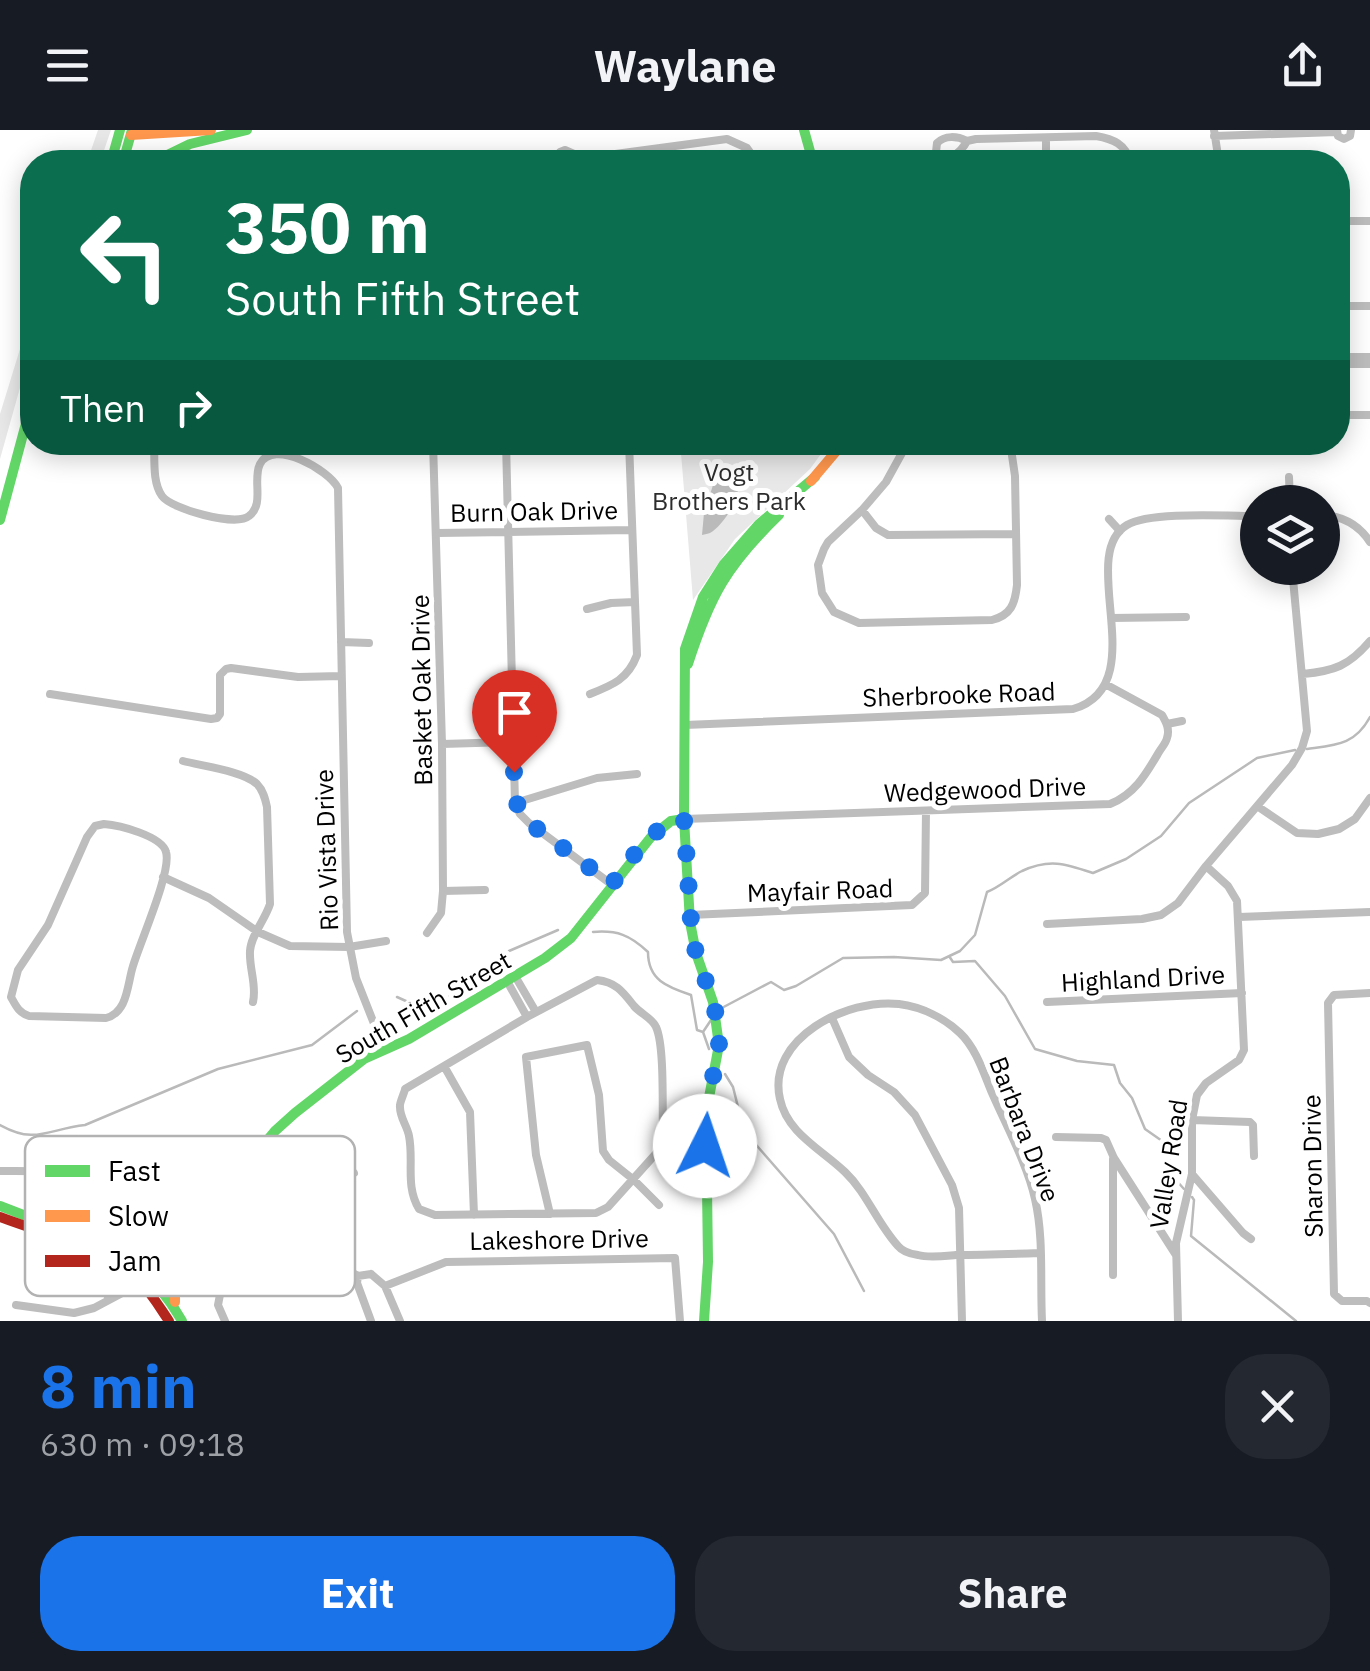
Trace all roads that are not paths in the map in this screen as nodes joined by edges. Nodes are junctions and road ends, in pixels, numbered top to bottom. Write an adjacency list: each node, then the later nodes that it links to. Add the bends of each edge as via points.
1 (212, 130): 6 (street)
2 (247, 130): 10 (street)
3 (1351, 130): 5 (street, via 1344,139)
4 (126, 131): 6 (street)
5 (1337, 131): 7 (street)
6 (166, 132)
7 (1214, 133)
8 (1046, 138): 9 (street); 13 (street); 14 (street, via 1110,138)
9 (967, 141)
10 (178, 150)
11 (641, 150): 12 (street, via 721,139)
12 (748, 150)
13 (1046, 150)
14 (1125, 150)
15 (20, 446): 31 (street)
16 (155, 455): 17 (street, Rio Vista Drive, via 156,478 169,504 236,520 252,514 260,464)
17 (268, 455)
18 (287, 455): 44 (street, Rio Vista Drive, via 338,488)
19 (434, 455): 34 (street, Basket Oak Drive)
20 (506, 455): 35 (street)
21 (629, 455): 32 (street)
22 (833, 455): 53 (street, via 759,524 703,596 685,650)
23 (901, 455): 27 (street)
24 (1012, 455): 36 (street)
25 (1290, 477): 26 (street)
26 (1290, 485)
27 (862, 510): 36 (street, via 888,535); 36 (street, via 828,542 818,565 827,604 859,623 1001,617 1016,601)
28 (1240, 516): 33 (street, via 1158,517)
29 (1109, 519): 33 (street)
30 (1340, 519): 37 (street)
31 (0, 520)
32 (632, 530): 35 (street, Burn Oak Drive); 39 (street)
33 (1120, 531): 42 (street, via 1109,564)
34 (437, 532): 35 (street, Burn Oak Drive); 55 (street, Basket Oak Drive)
35 (508, 533): 54 (street)
36 (1016, 534)
37 (1370, 542)
38 (1294, 585): 46 (street)
39 (635, 602): 40 (street); 50 (street, via 633,665 615,684)
40 (588, 609)
41 (1186, 616): 42 (street)
42 (1110, 618): 48 (street)
43 (1370, 641): 46 (street, via 1342,666)
44 (341, 642): 45 (street); 47 (street, Rio Vista Drive)
45 (369, 643)
46 (1304, 674): 60 (street, via 1302,748)
47 (341, 676): 49 (street, via 226,669 220,675 220,714 211,720); 75 (street, Rio Vista Drive)
48 (1107, 686): 52 (street); 53 (street, Sherbrooke Road, via 1073,709)
49 (50, 694)
50 (590, 694)
51 (1182, 720): 52 (street)
52 (1167, 724): 61 (street, Wedgewood Drive, via 1167,738 1146,774 1110,804)
53 (685, 725): 62 (street)
54 (513, 742): 55 (street); 59 (street)
55 (442, 744): 67 (street, Basket Oak Drive)
56 (182, 762): 72 (street, via 261,781 270,904)
57 (637, 774): 59 (street, via 597,778)
58 (1370, 798): 60 (street, via 1355,819 1318,834 1297,833)
59 (516, 803): 65 (street, via 528,822)
60 (1258, 806): 63 (street)
61 (926, 812): 62 (street, Wedgewood Drive); 69 (street, Mayfair Road, via 925,893 912,905)
62 (684, 819): 65 (street, South Fifth Street, via 665,824); 69 (street)
63 (1206, 866): 70 (street, Valley Road, via 1228,886); 71 (street, via 1161,915)
64 (164, 876): 64 (street, via 116,1015 30,1016 18,1010 11,997 18,970 95,826 113,824 157,840 166,852); 72 (street)
65 (612, 884): 76 (street, South Fifth Street, via 570,938)
66 (485, 890): 67 (street)
67 (443, 891): 73 (street, Basket Oak Drive, via 441,912)
68 (1370, 912): 70 (street)
69 (690, 915): 127 (street, via 718,1031 706,1113)
70 (1239, 917): 77 (street, Valley Road)
71 (1047, 924)
72 (258, 932): 75 (street, via 290,946); 79 (street, via 250,952)
73 (427, 933)
74 (386, 940): 75 (street)
75 (349, 947): 83 (street, Rio Vista Drive)
76 (511, 979): 81 (street); 83 (street, South Fifth Street)
77 (1242, 993): 80 (street, Highland Drive); 85 (street, Valley Road, via 1244,1050 1197,1095)
78 (1370, 993): 116 (street, Sharon Drive, via 1340,994 1328,1003 1334,1294)
79 (253, 1002)
80 (1047, 1002)
81 (531, 1014): 84 (street); 93 (street, via 597,980 622,991 652,1020 660,1049 663,1143)
82 (832, 1018): 102 (street, Barbara Drive, via 897,1004 924,1010 964,1037 1035,1195); 103 (street, via 849,1057 915,1115 959,1208); 103 (street, via 805,1032 779,1070 787,1118 858,1185 900,1249)
83 (384, 1049): 86 (street, South Fifth Street)
84 (444, 1066): 97 (street, via 470,1112); 97 (street, via 406,1089 400,1104 410,1142 410,1190 427,1213)
85 (1192, 1120): 88 (street, via 1250,1122); 92 (street, Valley Road)
86 (271, 1136)
87 (1056, 1137): 89 (street, via 1102,1138)
88 (1254, 1156)
89 (1114, 1158): 104 (street); 108 (street)
90 (25, 1170): 91 (street)
91 (0, 1171)
92 (1192, 1174): 101 (street); 104 (street, Valley Road)
93 (634, 1180): 94 (street); 96 (street, via 603,1211); 96 (street, via 603,1151 587,1045 526,1057)
94 (659, 1205)
95 (0, 1206): 98 (street)
96 (550, 1214): 97 (street)
97 (474, 1215)
98 (25, 1216)
99 (0, 1217): 100 (street)
100 (25, 1227)
101 (1251, 1239)
102 (1040, 1253): 103 (street); 129 (street, Barbara Drive)
103 (960, 1255): 128 (street)
104 (1176, 1255): 130 (street, Valley Road)
105 (380, 1265): 107 (street)
106 (355, 1274): 109 (street)
107 (371, 1274): 109 (street); 110 (street)
108 (1113, 1274)
109 (358, 1276): 124 (street)
110 (385, 1286): 125 (street); 126 (street, Lakeshore Drive, via 446,1262 675,1258)
111 (109, 1296): 115 (street)
112 (116, 1296): 115 (street)
113 (154, 1296): 120 (street)
114 (220, 1296): 123 (street)
115 (106, 1301): 118 (street)
116 (1370, 1303)
117 (16, 1305): 119 (street)
118 (86, 1310): 119 (street); 122 (street)
119 (57, 1314): 121 (street)
120 (176, 1319)
121 (50, 1321)
122 (88, 1321)
123 (224, 1321)
124 (371, 1321)
125 (400, 1321)
126 (680, 1321)
127 (704, 1321)
128 (962, 1321)
129 (1042, 1321)
130 (1178, 1321)

